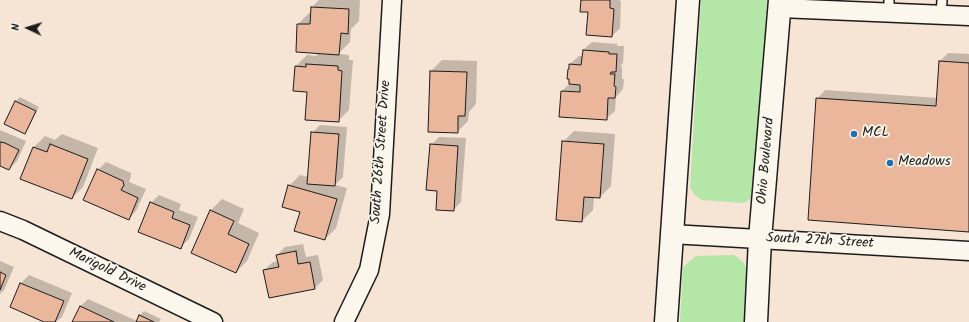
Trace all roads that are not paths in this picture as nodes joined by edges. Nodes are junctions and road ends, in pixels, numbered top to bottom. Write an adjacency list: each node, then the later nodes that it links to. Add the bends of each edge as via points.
1 (392, 0): 13 (street, South 26th Street Drive, via 380,214 369,270)
2 (688, 0): 9 (street)
3 (780, 4): 4 (street); 10 (street, Ohio Boulevard)
4 (833, 5): 5 (street)
5 (889, 6): 6 (street)
6 (941, 7): 7 (street)
7 (969, 16)
8 (0, 221): 12 (street, Marigold Drive)
9 (671, 234): 10 (street, South 27th Street); 14 (street)
10 (760, 239): 11 (street, South 27th Street); 15 (street, Ohio Boulevard)
11 (969, 250)
12 (213, 322)
13 (344, 322)
14 (666, 322)
15 (756, 322)

